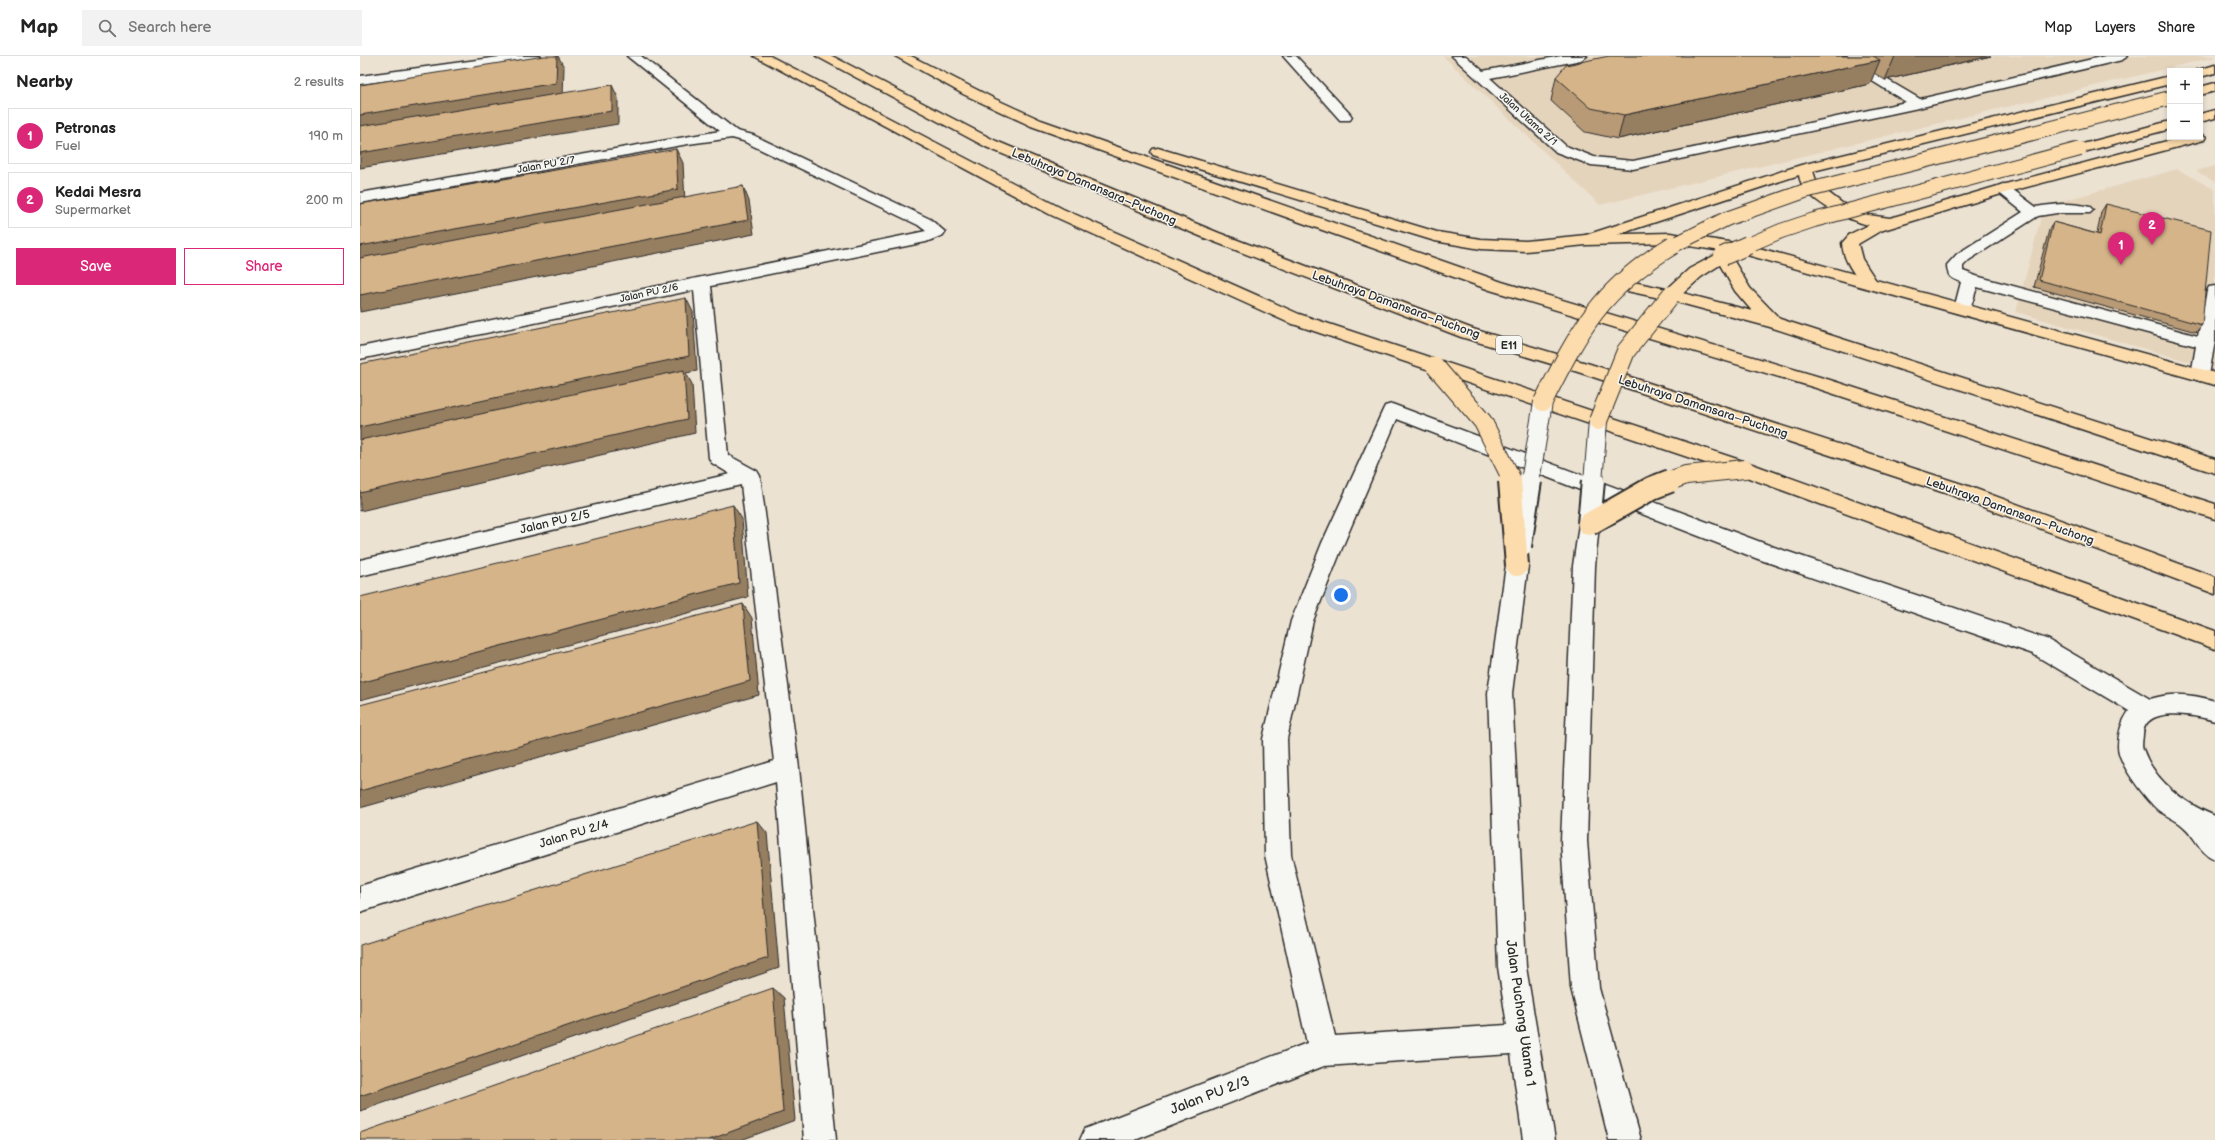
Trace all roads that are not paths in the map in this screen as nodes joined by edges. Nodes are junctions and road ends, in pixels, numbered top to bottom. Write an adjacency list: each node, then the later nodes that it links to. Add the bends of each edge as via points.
1 (534, 56): 14 (street)
2 (633, 56): 25 (street)
3 (760, 56): 47 (main road, via 1057,212 1293,318)
4 (822, 56): 58 (main road, Lebuhraya Damansara–Puchong / E11, via 990,144 1228,242 1467,333 1584,368 1958,490)
5 (902, 56): 27 (main road, via 978,97 1059,132)
6 (1289, 56): 21 (street)
7 (1458, 56): 13 (street, Jalan Utama 2/1)
8 (1581, 56): 13 (street)
9 (1838, 56): 19 (street)
10 (2122, 56): 19 (street, Jalan Utama 2/1)
11 (2215, 69): 12 (main road)
12 (2203, 72)
13 (1479, 76): 19 (street, Jalan Utama 2/1, via 1561,148 1591,161 1633,165)
14 (360, 80)
15 (2167, 81): 29 (main road)
16 (2215, 87): 17 (main road)
17 (2203, 90)
18 (2167, 99): 40 (main road, bridge, via 1809,190 1729,216 1670,248)
19 (1918, 104)
20 (2215, 114): 22 (main road)
21 (1345, 117)
22 (2203, 117)
23 (2167, 126): 36 (main road, bridge, via 1821,218 1781,231)
24 (2215, 133): 26 (main road)
25 (732, 134): 31 (street, Jalan PU 2/7); 38 (street, Jalan PU 2/6, via 748,138 896,208 924,222 937,232 926,237)
26 (2203, 136)
27 (1083, 138): 35 (main road, via 1138,146 1200,163 1435,236 1481,244 1526,246); 54 (main road, via 1496,286 1823,384)
28 (2188, 140): 30 (main road)
29 (1806, 168): 34 (main road, via 1807,183 1833,204 1860,218); 35 (main road)
30 (2003, 189): 33 (street); 34 (main road)
31 (360, 198)
32 (2085, 210): 33 (street, via 2057,208)
33 (2033, 212): 37 (street, via 1963,257 1955,266 1955,273)
34 (1895, 223): 39 (main road, via 1874,228 1850,243 1850,252 1855,264)
35 (1586, 240): 39 (main road, via 1670,238 1748,250)
36 (1724, 256): 42 (main road, via 1696,273); 44 (main road, via 1753,305)
37 (1970, 280): 43 (street); 45 (street)
38 (702, 282): 46 (street, Jalan PU 2/6); 53 (street, via 719,458)
39 (1869, 282): 43 (main road)
40 (1619, 284): 42 (main road); 49 (main road, bridge, via 1581,328)
41 (2215, 291): 45 (street)
42 (1671, 295): 44 (main road); 50 (main road, bridge, via 1626,351)
43 (1963, 309): 48 (main road)
44 (1776, 323): 51 (main road)
45 (2206, 343): 48 (street)
46 (360, 353)
47 (1435, 366): 49 (main road); 56 (main road, bridge, via 1483,422 1510,476)
48 (2207, 377)
49 (1543, 402): 50 (main road); 56 (street, Jalan Puchong Utama 1, bridge)
50 (1598, 421): 52 (main road, bridge); 55 (street, bridge)
51 (2215, 466)
52 (1745, 469): 55 (main road, bridge, via 1686,475 1652,488); 59 (main road)
53 (750, 476): 57 (street, Jalan PU 2/5); 62 (street)
54 (2215, 512)
55 (1589, 524): 71 (street, via 1584,566 1578,684 1574,841 1585,988)
56 (1517, 565): 66 (street, Jalan Puchong Utama 1, via 1500,693 1512,967)
57 (360, 568)
58 (2215, 586)
59 (2215, 640)
60 (2146, 710): 61 (street, via 2171,703); 63 (street, via 2132,725 2130,747 2142,774 2164,799); 67 (street, via 2041,647 1766,553 1392,410 1333,543 1302,621 1275,739 1278,855)
61 (2215, 711)
62 (787, 768): 65 (street, Jalan PU 2/4); 68 (street)
63 (2205, 824): 64 (street)
64 (2215, 847)
65 (360, 899)
66 (1524, 1039): 67 (street, Jalan PU 2/3); 70 (street, Jalan Puchong Utama 1)
67 (1324, 1051): 69 (street, Jalan PU 2/3)
68 (820, 1140)
69 (1096, 1140)
70 (1539, 1140)
71 (1625, 1140)

